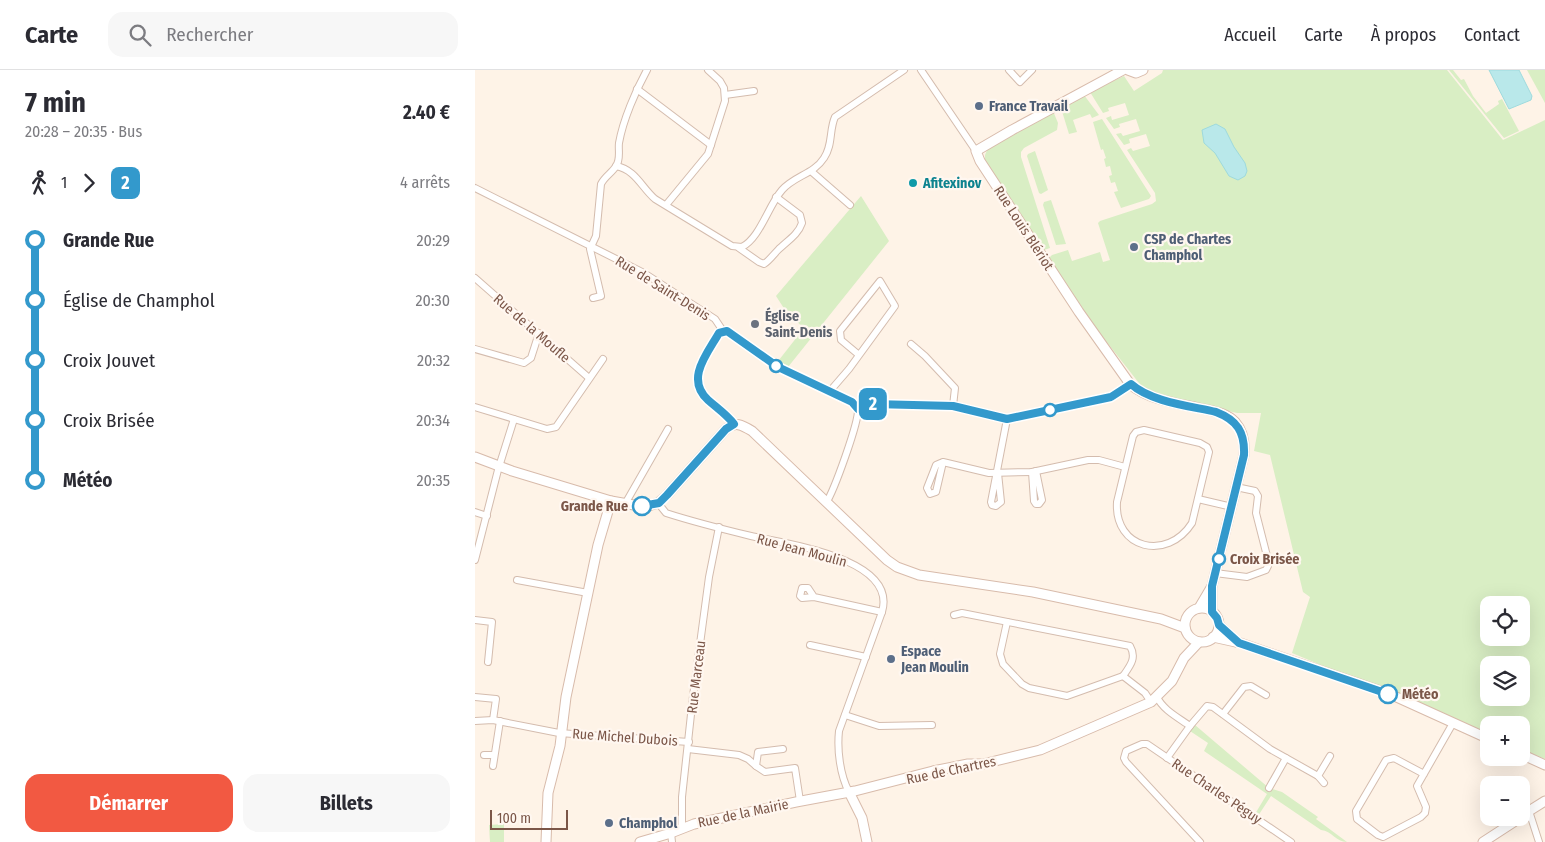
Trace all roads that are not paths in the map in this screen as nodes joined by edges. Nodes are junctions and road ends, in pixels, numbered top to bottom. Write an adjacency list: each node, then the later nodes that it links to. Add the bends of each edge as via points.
1 (647, 70): 10 (street)
2 (708, 70): 12 (street, via 720,81)
3 (904, 70): 16 (street, via 835,117 827,153)
4 (921, 70): 14 (street, Rue Louis Blériot)
5 (1009, 70): 6 (street, via 1020,82)
6 (1032, 70)
7 (1123, 70): 14 (street)
8 (1128, 70): 9 (street, via 1136,73)
9 (1143, 70)
10 (637, 89): 13 (street); 15 (street, via 619,142)
11 (754, 91): 12 (street)
12 (725, 95): 13 (street)
13 (711, 145): 19 (street, via 708,154)
14 (976, 152): 32 (street, Rue Louis Blériot, via 1072,302)
15 (617, 166): 19 (street, via 633,172 648,193); 21 (street, via 601,184)
16 (812, 172): 18 (street, via 785,187); 20 (street)
17 (476, 188): 21 (street, Rue de Saint-Denis)
18 (776, 198): 22 (street, via 756,234); 22 (street, via 800,216 802,223 797,233 764,264)
19 (666, 205): 22 (street)
20 (850, 205)
21 (593, 246): 24 (street, via 590,249 601,296); 25 (street, Rue de Saint-Denis, via 644,273 715,319)
22 (739, 248)
23 (475, 278): 26 (street, Rue de la Moufle)
24 (593, 298)
25 (723, 331): 33 (street, Rue de Saint-Denis, via 778,367); 39 (street, via 698,368 697,378 701,393 726,414)
26 (539, 333): 28 (street, via 531,358 523,363); 31 (street, Rue de la Moufle)
27 (911, 344): 34 (street, via 951,383 955,393)
28 (475, 349)
29 (859, 355): 29 (street, via 895,306 880,281 840,331 841,340); 33 (street)
30 (603, 359): 31 (street)
31 (589, 378): 37 (street, via 556,427 547,429)
32 (1131, 384): 38 (street, via 1111,397); 46 (street, via 1145,394 1216,412 1234,422 1244,447)
33 (829, 391): 36 (street, Rue de Saint-Denis, via 852,402)
34 (953, 406): 36 (street, via 873,404); 38 (street)
35 (475, 407): 37 (street)
36 (858, 409): 50 (street, via 833,494)
37 (512, 418): 43 (street)
38 (1007, 419): 45 (street)
39 (730, 427): 49 (street); 50 (street, via 745,427 752,431)
40 (668, 429): 51 (street)
41 (475, 457): 43 (street)
42 (943, 462): 45 (street)
43 (499, 466): 48 (street); 54 (street)
44 (1125, 467): 45 (street, via 1088,460 1034,471); 47 (street, via 1133,436 1139,431 1200,442 1209,452); 47 (street, via 1116,511 1124,531 1133,540 1153,546 1175,541 1191,523)
45 (998, 473)
46 (1236, 487): 52 (street); 57 (street, via 1255,491 1258,496 1256,513 1268,566 1266,570 1247,577)
47 (1198, 499): 52 (street)
48 (611, 502): 51 (street); 60 (street)
49 (659, 503): 51 (street, via 645,507); 55 (street, Rue Jean Moulin, via 665,513)
50 (826, 503): 67 (street, via 887,560 906,571)
51 (625, 504)
52 (1232, 507): 57 (street)
53 (475, 512): 54 (street)
54 (487, 516): 56 (street)
55 (719, 527): 63 (street, Rue Jean Moulin, via 849,561 881,587 885,601); 92 (street, Rue Marceau, via 709,577)
56 (475, 560)
57 (1215, 573): 59 (street)
58 (517, 580): 60 (street)
59 (1212, 586): 62 (street); 64 (street)
60 (588, 593): 90 (street, via 566,697)
61 (814, 597): 63 (street)
62 (1199, 608): 64 (street); 66 (street)
63 (882, 612): 76 (street, Rue Jean Moulin)
64 (1212, 612): 70 (street)
65 (954, 615): 69 (street, via 962,613)
66 (1187, 616): 67 (street); 71 (street)
67 (1161, 618): 71 (street)
68 (475, 620): 78 (street, via 492,622)
69 (1007, 622): 79 (street, via 1130,646 1132,662); 79 (street, via 1000,654 1003,664 1029,688 1067,696)
70 (1219, 625): 72 (street); 74 (street)
71 (1186, 631): 73 (street); 77 (street)
72 (1213, 637): 73 (street); 74 (street)
73 (1199, 642): 77 (street)
74 (1239, 643): 87 (street, via 1392,695)
75 (810, 646): 76 (street)
76 (866, 657): 84 (street, Rue Jean Moulin)
77 (1184, 658): 82 (street, via 1172,681)
78 (488, 662)
79 (1123, 676): 82 (street)
80 (1266, 695): 83 (street, via 1251,686 1244,687)
81 (475, 696): 86 (street, via 496,700)
82 (1154, 699): 89 (street); 107 (street, Rue de Chartres, via 1032,752 983,764 933,771)
83 (1223, 714): 89 (street, Rue Charles Péguy, via 1207,706); 98 (street)
84 (845, 715): 88 (street, via 879,726); 107 (street, Rue Jean Moulin, via 838,741)
85 (475, 721): 86 (street, Rue Michel Dubois)
86 (497, 721): 90 (street, Rue Michel Dubois); 95 (street)
87 (1453, 723): 91 (street); 103 (street)
88 (932, 725)
89 (1190, 726): 97 (street, Rue Charles Péguy)
90 (562, 732): 92 (street, Rue Michel Dubois); 115 (street, via 548,793)
91 (1480, 735)
92 (688, 746): 102 (street, Rue Michel Dubois, via 739,755); 113 (street, Rue Marceau, via 682,796)
93 (783, 749): 102 (street, via 758,752)
94 (484, 755): 95 (street)
95 (494, 755): 101 (street)
96 (1330, 756): 104 (street)
97 (1167, 758): 118 (street, Rue Charles Péguy, via 1144,743 1126,751 1124,758); 119 (street, Rue Charles Péguy)
98 (1286, 758): 104 (street); 106 (street)
99 (1530, 758): 100 (street)
100 (1545, 765)
101 (493, 766)
102 (756, 766): 108 (street, Rue Michel Dubois, via 765,772 795,768)
103 (1423, 774): 103 (street, via 1394,758 1386,760 1356,811 1357,819 1383,836 1421,817 1426,807 1417,786)
104 (1318, 776): 105 (street)
105 (1325, 783)
106 (1269, 788)
107 (849, 792): 108 (street, Rue de la Mairie); 117 (street, via 862,818)
108 (800, 801): 113 (street, Rue de la Mairie)
109 (1545, 801): 110 (street)
110 (1530, 811)
111 (1507, 826): 120 (street)
112 (1530, 826): 121 (street)
113 (683, 828): 114 (street, Rue de la Mairie)
114 (672, 838): 116 (street, Rue de la Mairie)
115 (546, 842)
116 (640, 842)
117 (867, 842)
118 (1199, 842)
119 (1291, 842)
120 (1483, 842)
121 (1539, 842)

